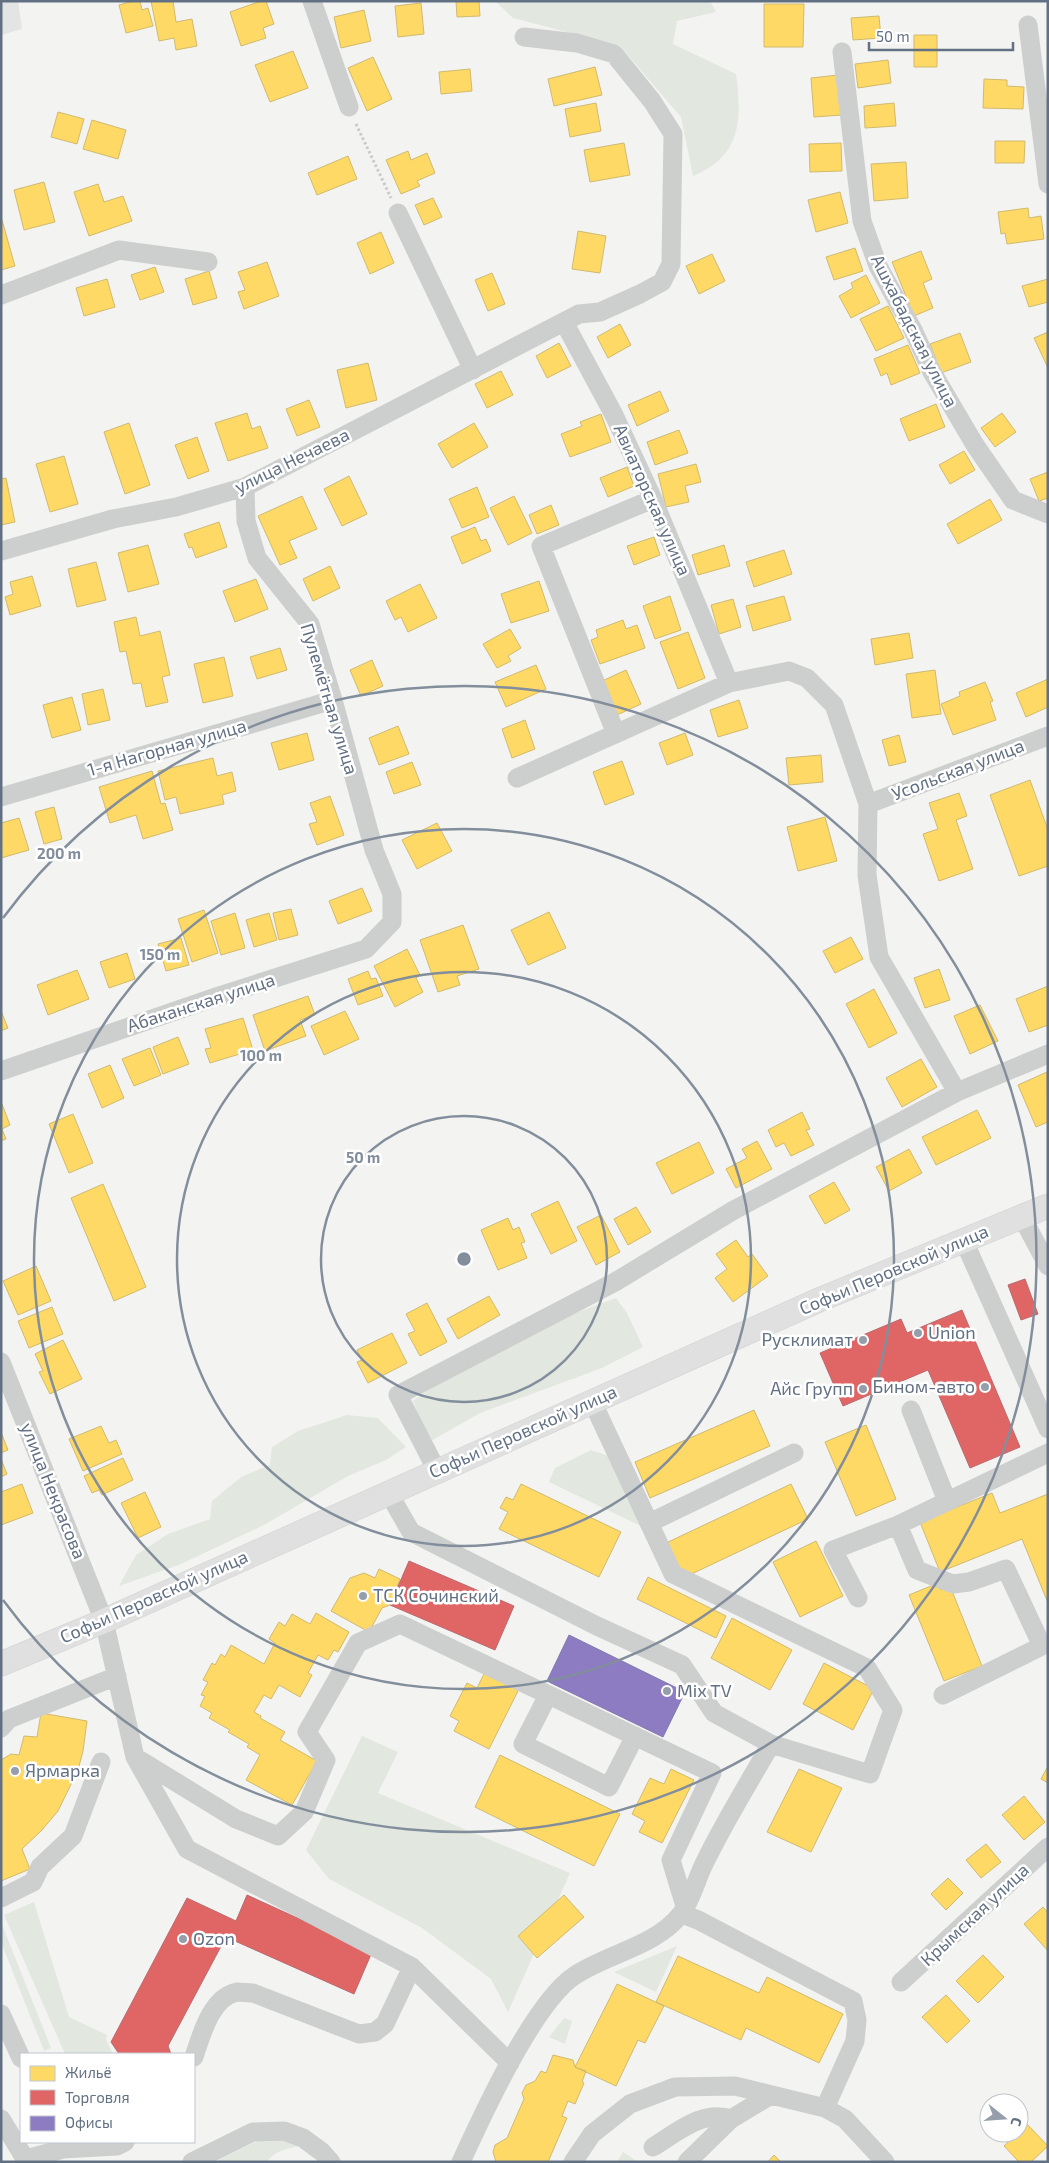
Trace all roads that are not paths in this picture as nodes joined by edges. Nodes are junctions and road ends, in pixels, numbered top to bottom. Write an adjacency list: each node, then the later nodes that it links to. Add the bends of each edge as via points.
1 (312, 1): 5 (street)
2 (1028, 25): 6 (street)
3 (524, 37): 10 (street, улица Нечаева, via 576,43 614,54 652,101 673,134 671,264 662,282 600,312 579,314)
4 (842, 52): 14 (street, Ашхабадская улица, via 862,221 878,266 932,372 975,445 1013,500)
5 (349, 107)
6 (1048, 184)
7 (398, 213): 11 (street)
8 (208, 262): 9 (street, via 119,250)
9 (1, 295)
10 (564, 322): 11 (street, улица Нечаева); 13 (street, Авиаторская улица, via 614,415)
11 (473, 370): 12 (street, улица Нечаева)
12 (245, 487): 15 (street, улица Нечаева, via 113,519); 17 (street, Пулемётная улица, via 246,520 257,558 310,624)
13 (653, 499): 16 (street, Авиаторская улица); 18 (street, via 541,546)
14 (1048, 514)
15 (1, 551)
16 (729, 683): 18 (street); 22 (street, via 789,671 807,678 834,705)
17 (333, 700): 21 (street, 1-я Нагорная улица); 23 (street, Пулемётная улица, via 374,850 392,894)
18 (616, 734): 20 (street)
19 (1048, 736): 22 (street, Усольская улица)
20 (517, 778)
21 (1, 797)
22 (868, 804): 26 (street, via 867,875 880,957)
23 (392, 922): 25 (street, Абаканская улица, via 366,950 216,997)
24 (1048, 1054): 26 (street)
25 (1, 1071)
26 (958, 1092): 37 (street, via 734,1210 615,1282 398,1395)
27 (1048, 1206): 28 (main road, Софьи Перовской улица)
28 (1022, 1217): 29 (main road, Софьи Перовской улица); 30 (street)
29 (964, 1241): 32 (main road, Софьи Перовской улица, via 819,1300); 34 (street)
30 (1048, 1266)
31 (1, 1362): 43 (street, улица Некрасова)
32 (592, 1401): 37 (main road, Софьи Перовской улица); 40 (street)
33 (911, 1410): 39 (street)
34 (1048, 1429)
35 (1048, 1453): 39 (street)
36 (794, 1454): 40 (street)
37 (437, 1471): 38 (main road, Софьи Перовской улица)
38 (388, 1492): 43 (main road, Софьи Перовской улица); 51 (street, via 411,1532 597,1626 682,1664 714,1713)
39 (947, 1501): 41 (street)
40 (649, 1523): 51 (street, via 673,1574 867,1668 892,1710 870,1774)
41 (898, 1525): 42 (street, via 833,1550); 44 (street, via 917,1570 953,1584 969,1582 1006,1568)
42 (858, 1598)
43 (104, 1621): 45 (main road, Софьи Перовской улица); 46 (street, улица Некрасова)
44 (1045, 1644): 48 (street)
45 (1, 1664)
46 (116, 1676): 49 (street, via 9,1719); 52 (street, улица Некрасова)
47 (548, 1695): 50 (street); 50 (street, via 523,1744 609,1787); 52 (street, via 400,1624 358,1643 307,1732 326,1760 304,1812 278,1836 236,1819)
48 (943, 1695)
49 (1, 1728)
50 (635, 1736): 56 (street, via 712,1773 671,1860)
51 (770, 1744): 56 (street, via 703,1865)
52 (135, 1757): 57 (street, улица Некрасова, via 187,1849)
53 (101, 1762): 55 (street, via 73,1836 40,1867 33,1882)
54 (1048, 1847): 58 (street, Крымская улица)
55 (1, 1898)
56 (683, 1910): 62 (street, via 664,1929 574,1976 553,1994); 64 (street, via 853,2001 858,2020 855,2041)
57 (412, 1967): 60 (street, via 385,2024 375,2032 359,2034 253,1993 236,1992 215,2007); 62 (street, улица Некрасова)
58 (902, 1982)
59 (1, 2014): 61 (street)
60 (195, 2055)
61 (20, 2056)
62 (510, 2063): 73 (street)
63 (771, 2095): 64 (street); 66 (street); 74 (street, via 735,2086 675,2087 630,2104 592,2134)
64 (825, 2108): 76 (street, via 845,2119)
65 (1, 2119): 70 (street)
66 (731, 2119): 69 (street, via 713,2115 692,2123); 75 (street)
67 (123, 2143): 68 (street, via 117,2146)
68 (61, 2146): 70 (street)
69 (653, 2147)
70 (26, 2161)
71 (192, 2162): 72 (street, via 253,2132 276,2131 303,2138)
72 (331, 2162)
73 (461, 2162)
74 (573, 2162)
75 (687, 2162)
76 (885, 2162)

